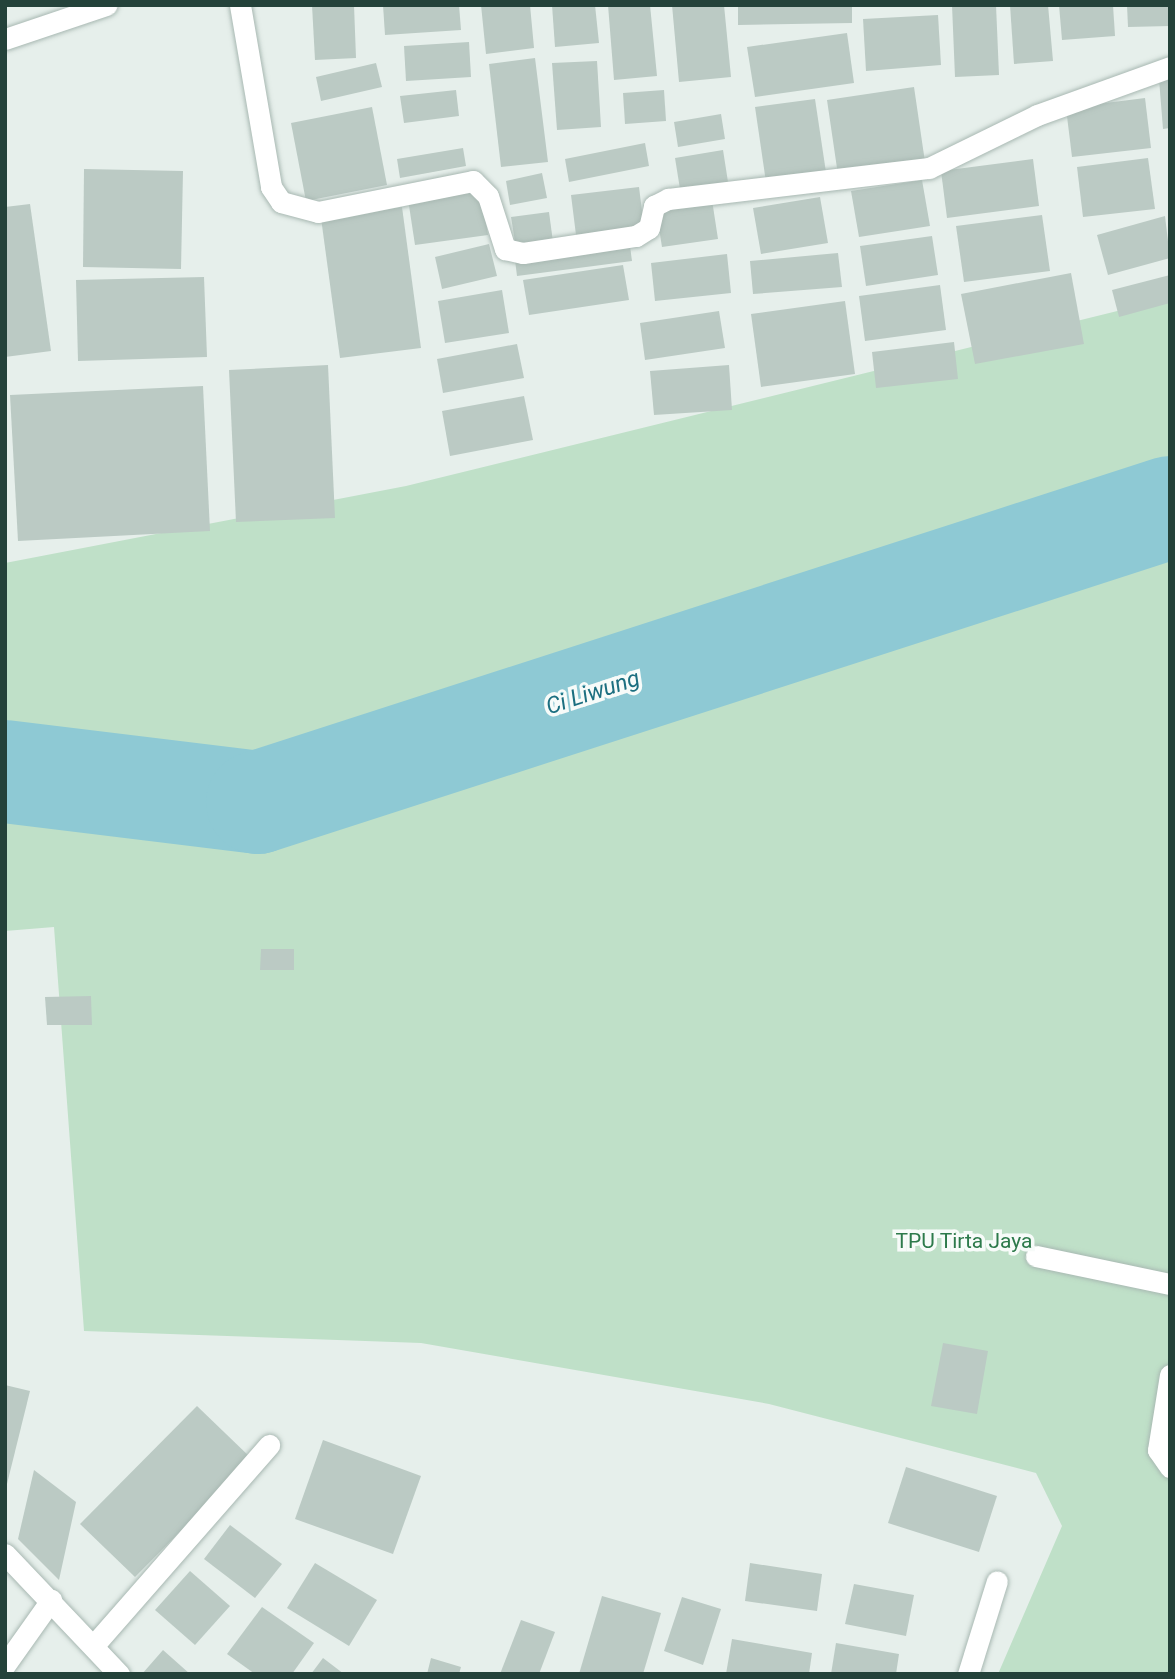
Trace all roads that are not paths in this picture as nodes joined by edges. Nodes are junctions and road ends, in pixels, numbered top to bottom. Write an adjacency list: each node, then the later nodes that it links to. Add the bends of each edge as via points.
1 (106, 5): 3 (street)
2 (240, 5): 4 (street, via 271,187 281,202 318,212 472,181 488,195 500,242 523,253 636,236 649,228 654,206 668,199 929,168 1037,115)
3 (5, 39)
4 (1170, 66)
5 (1036, 1256): 6 (street)
6 (1170, 1284)
7 (1170, 1375): 9 (street, via 1158,1450)
8 (269, 1445): 13 (street)
9 (1170, 1467)
10 (5, 1554): 12 (street)
11 (998, 1581): 16 (street)
12 (51, 1601): 13 (street); 14 (street)
13 (94, 1645): 15 (street)
14 (5, 1665)
15 (118, 1674)
16 (968, 1674)

